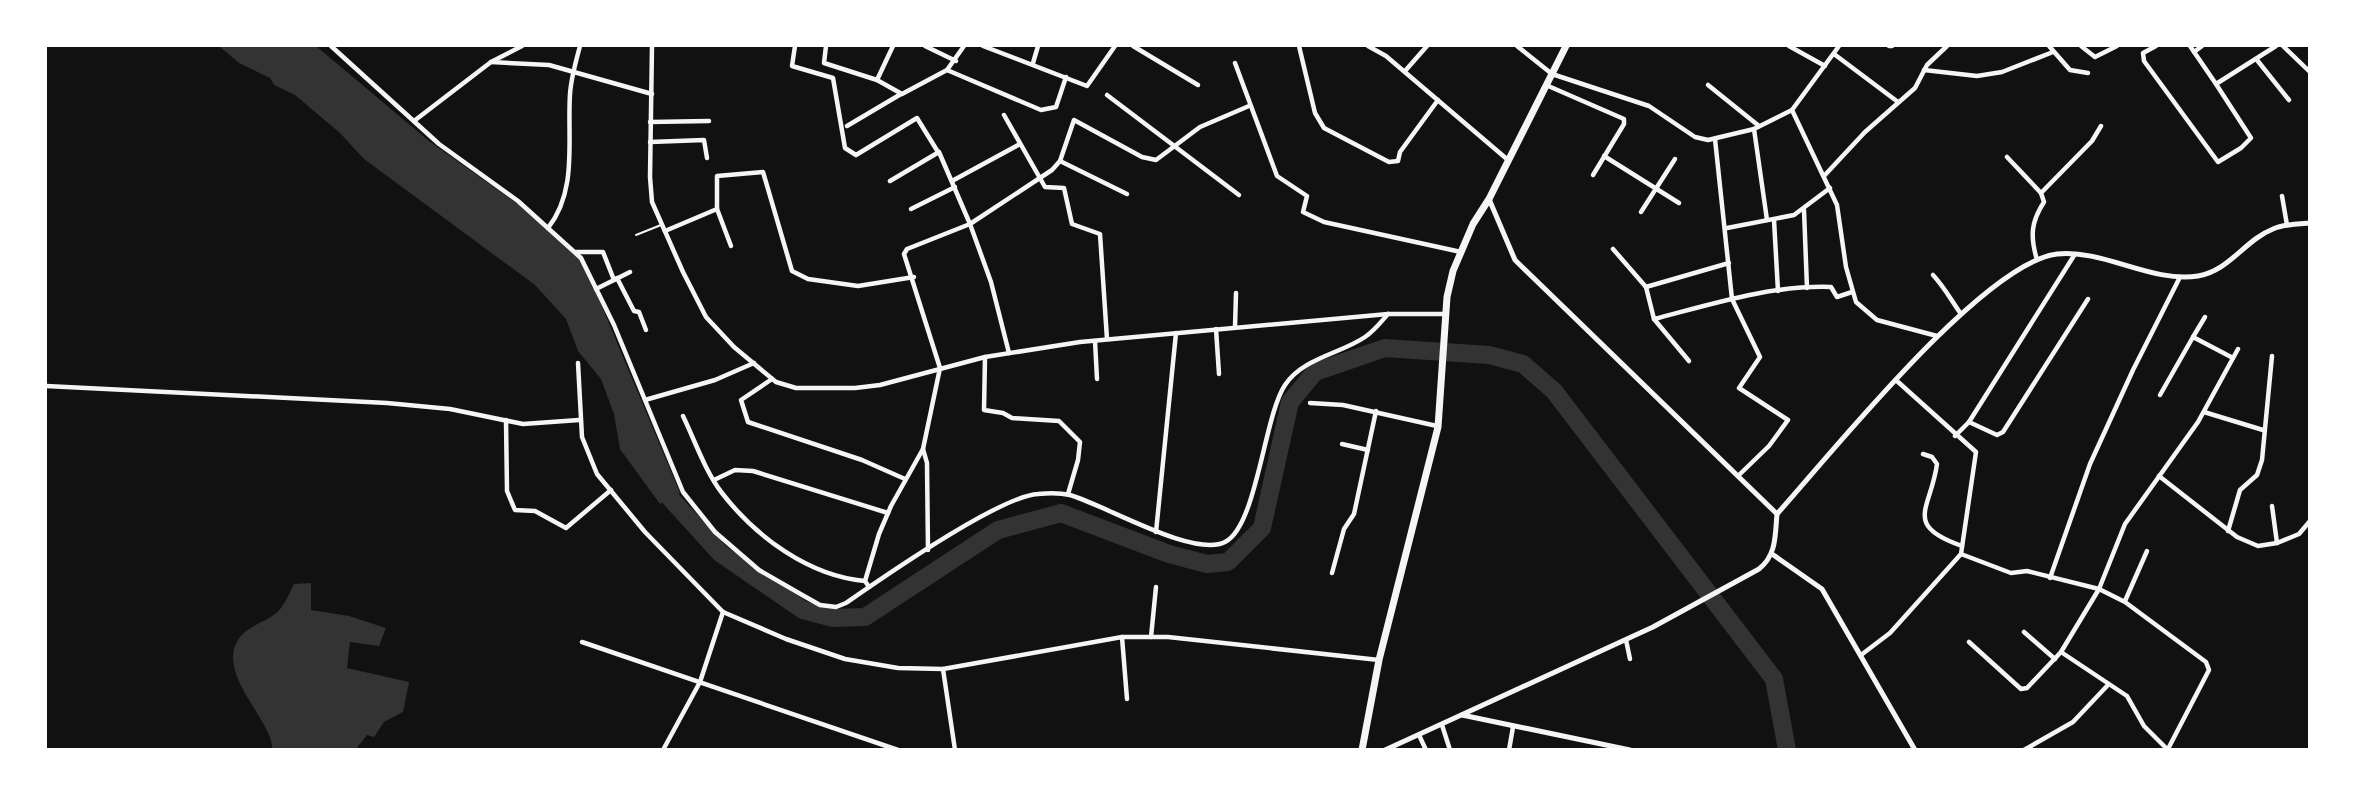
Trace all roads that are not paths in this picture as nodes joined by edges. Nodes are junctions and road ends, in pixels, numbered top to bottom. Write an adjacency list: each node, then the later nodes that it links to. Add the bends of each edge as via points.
1 (331, 46): 61 (street)
2 (522, 46): 35 (street)
3 (580, 46): 42 (street)
4 (652, 46): 52 (street)
5 (795, 46): 71 (street, via 792,66 833,78 845,148 856,155 917,118)
6 (825, 46): 47 (street, via 824,63)
7 (893, 46): 47 (street)
8 (925, 46): 34 (street)
9 (964, 46): 34 (street)
10 (983, 46): 36 (street)
11 (1038, 46): 36 (street)
12 (1115, 46): 46 (street, via 1087,86)
13 (1133, 46): 49 (street)
14 (1299, 46): 55 (street, via 1315,113 1324,128 1389,162 1398,161)
15 (1368, 46): 41 (street)
16 (1427, 46): 41 (street)
17 (1517, 46): 44 (street)
18 (1566, 46): 44 (main road)
19 (1789, 46): 38 (street)
20 (1839, 46): 32 (street)
21 (1945, 46): 40 (street)
22 (2049, 46): 30 (street)
23 (2081, 46): 24 (street, via 2095,57)
24 (2117, 46)
25 (2156, 46): 48 (street, via 2143,53 2144,61 2218,162 2241,148 2251,135)
26 (2190, 46): 31 (street)
27 (2202, 46): 31 (street)
28 (2276, 46): 33 (street)
29 (2283, 46): 43 (street)
30 (2053, 52): 40 (street, via 2002,72 1977,76); 45 (street, via 2070,70)
31 (2194, 52): 48 (street)
32 (1834, 54): 38 (street); 57 (street)
33 (2257, 60): 48 (street); 56 (street)
34 (956, 61): 39 (street)
35 (491, 62): 42 (street, via 549,65); 61 (street)
36 (1032, 63): 46 (street)
37 (1235, 63): 58 (street)
38 (1825, 66): 59 (street)
39 (947, 70): 46 (street, via 1041,110 1056,107); 53 (street)
40 (1924, 70): 57 (street, via 1919,83)
41 (1405, 71): 55 (street)
42 (574, 72): 52 (street); 102 (street, via 564,201)
43 (2309, 72)
44 (1552, 74): 50 (main road); 67 (street, via 1632,99 1695,137)
45 (2088, 74)
46 (1066, 76)
47 (877, 80): 53 (street)
48 (2216, 84)
49 (1198, 85)
50 (1545, 85): 72 (street, via 1624,119); 77 (main road)
51 (1708, 85): 66 (street)
52 (652, 94): 63 (street)
53 (902, 94): 64 (street)
54 (1108, 95): 70 (street)
55 (1438, 100): 77 (street)
56 (2289, 100)
57 (1898, 102): 79 (street)
58 (1249, 106): 70 (street); 109 (street, via 1277,177 1307,196 1303,212 1324,222)
59 (1792, 110): 66 (street); 79 (street)
60 (1004, 115): 69 (street)
61 (414, 121): 102 (street)
62 (709, 121): 63 (street)
63 (650, 122): 68 (street)
64 (847, 126)
65 (2101, 126): 86 (street)
66 (1756, 128): 67 (street); 96 (street)
67 (1715, 139): 103 (street)
68 (650, 142): 74 (street, via 704,140); 100 (street, via 653,202)
69 (1020, 144): 80 (street); 82 (street)
70 (1174, 144): 76 (street, via 1160,159 1142,157 1076,119); 88 (street)
71 (938, 152): 81 (street); 82 (street)
72 (1604, 156): 78 (street); 85 (street)
73 (2007, 157): 86 (street)
74 (707, 158)
75 (1675, 159): 85 (street)
76 (1060, 160): 80 (street); 87 (street)
77 (1509, 160): 90 (main road)
78 (1593, 175)
79 (1825, 176): 84 (street)
80 (1042, 178): 98 (street); 137 (street, via 1045,187 1064,188 1072,224 1100,234)
81 (891, 181)
82 (952, 181): 83 (street)
83 (955, 187): 93 (street); 98 (street)
84 (1830, 188): 94 (street); 122 (street, via 1840,213)
85 (1656, 189): 91 (street); 95 (street)
86 (2041, 192): 111 (street, via 2044,202 2032,229)
87 (1127, 194)
88 (1239, 195)
89 (2282, 197): 101 (street)
90 (1489, 200): 109 (main road); 169 (street, via 1515,260)
91 (1679, 203)
92 (717, 209): 104 (street); 106 (street); 115 (street, via 717,176 763,172 792,271 808,279 858,286)
93 (911, 209)
94 (1804, 210): 97 (street); 119 (street)
95 (1641, 212)
96 (1767, 220): 97 (street); 103 (street)
97 (1774, 220): 121 (street)
98 (970, 223): 115 (street, via 907,249 904,254); 140 (street)
99 (2309, 223): 101 (street)
100 (662, 224): 104 (street); 105 (lane)
101 (2287, 225): 116 (street, via 2262,234 2212,271)
102 (548, 228): 108 (street)
103 (1727, 228): 112 (street)
104 (665, 231): 146 (street, via 706,317)
105 (636, 235)
106 (731, 246)
107 (1614, 249): 118 (street)
108 (575, 252): 117 (street, via 603,252); 120 (street)
109 (1461, 252): 128 (main road)
110 (2075, 253): 111 (street); 116 (street); 161 (street)
111 (2038, 260): 127 (street)
112 (1729, 263): 118 (street); 124 (street)
113 (630, 272): 117 (street)
114 (1933, 275): 127 (street)
115 (914, 277): 147 (street)
116 (2180, 277): 188 (street, via 2090,464)
117 (615, 279): 120 (street); 133 (street)
118 (1646, 287): 130 (street)
119 (1807, 288): 121 (street); 122 (street, via 1831,287 1837,297)
120 (596, 289): 154 (street)
121 (1777, 291): 124 (street)
122 (1852, 292): 135 (street, via 1870,316)
123 (1236, 293): 131 (street)
124 (1732, 299): 130 (street); 169 (street, via 1760,357 1739,388 1788,420)
125 (2088, 299): 161 (street, via 2003,432 1997,435)
126 (1388, 314): 128 (street); 131 (street); 180 (street, via 1365,337 1301,368 1284,385 1250,500 1226,542 1211,545)
127 (1961, 314): 135 (street)
128 (1445, 317): 162 (main road)
129 (2205, 317): 136 (street)
130 (1654, 319): 144 (street)
131 (1235, 327): 132 (street)
132 (1216, 329): 134 (street); 148 (street)
133 (646, 330)
134 (1176, 333): 137 (street); 180 (street)
135 (1937, 336): 151 (street)
136 (2193, 337): 143 (street); 153 (street)
137 (1107, 339): 138 (street)
138 (1095, 341): 140 (street); 150 (street)
139 (2238, 349): 143 (street)
140 (1009, 354): 142 (street)
141 (2272, 356): 163 (street)
142 (985, 357): 147 (street); 174 (street, via 984,410 1012,418 1059,421 1080,442)
143 (2234, 358): 157 (street)
144 (1689, 361)
145 (578, 363): 160 (street)
146 (754, 363): 149 (street); 154 (street, via 715,380)
147 (940, 368): 149 (street, via 855,388 796,388); 166 (street)
148 (1219, 374)
149 (772, 379): 171 (street, via 741,400 748,422)
150 (1097, 379)
151 (1897, 381): 164 (street); 177 (street)
152 (46, 386): 159 (street, via 387,402)
153 (2160, 395)
154 (645, 400): 190 (street, via 683,492 715,532 760,569 820,604 836,607)
155 (1310, 403): 156 (street)
156 (1376, 411): 162 (street); 167 (street)
157 (2204, 412): 163 (street); 170 (street)
158 (683, 416): 172 (street)
159 (506, 420): 160 (street, via 523,424); 173 (street, via 507,491 515,510 535,511 566,528)
160 (579, 420): 173 (street, via 587,454)
161 (1969, 422): 164 (street)
162 (1438, 427): 205 (main road)
163 (2263, 430): 179 (street, via 2257,475 2241,490)
164 (1955, 436): 182 (street, via 1977,455)
165 (1342, 444): 167 (street)
166 (923, 449): 171 (street); 183 (street)
167 (1368, 450): 187 (street, via 1353,519 1344,529)
168 (1923, 454): 182 (street, via 1937,464 1923,514 1925,526)
169 (1739, 475): 177 (street)
170 (2160, 476): 179 (street); 192 (street, via 2125,524)
171 (905, 479): 176 (street)
172 (714, 480): 176 (street, via 735,470 753,471); 189 (street, via 780,549 814,566)
173 (611, 490): 194 (street)
174 (1068, 494): 180 (street); 183 (street, via 1035,494 998,508)
175 (2272, 506): 181 (street)
176 (888, 513): 189 (street)
177 (1777, 514): 185 (street)
178 (2309, 523): 181 (street, via 2299,534)
179 (2228, 531): 181 (street, via 2258,546)
180 (1156, 532)
181 (2277, 543)
182 (1962, 546): 186 (street)
183 (928, 550): 190 (street)
184 (2147, 551): 193 (street)
185 (1772, 554): 198 (street, via 1761,567); 202 (street, via 1822,589)
186 (1961, 554): 188 (street, via 2011,573 2027,571); 202 (street, via 1890,633)
187 (1332, 573)
188 (2050, 578): 192 (street)
189 (865, 581): 190 (street)
190 (869, 587)
191 (1156, 587): 197 (street)
192 (2099, 589): 193 (street); 201 (street)
193 (2125, 602): 214 (street, via 2209,665)
194 (723, 612): 206 (street, via 845,659 898,668); 207 (street)
195 (2024, 632): 204 (street)
196 (1122, 636): 197 (street); 206 (street); 209 (street)
197 (1151, 637): 205 (street)
198 (1626, 640): 203 (street); 210 (street)
199 (582, 642): 207 (street)
200 (1969, 642): 204 (street, via 2021,689)
201 (2061, 652): 204 (street); 208 (street)
202 (1861, 655): 224 (street)
203 (1630, 659)
204 (2055, 659)
205 (1379, 660): 218 (main road)
206 (943, 668): 217 (street)
207 (700, 682): 215 (street); 216 (street)
208 (2107, 686): 214 (street, via 2133,703 2144,726); 225 (street, via 2073,722)
209 (1127, 699)
210 (1462, 715): 211 (street); 212 (street)
211 (1442, 725): 213 (street); 221 (street)
212 (1513, 727): 222 (street); 223 (street)
213 (1419, 735): 219 (street); 220 (street)
214 (2168, 749)
215 (663, 750)
216 (898, 750)
217 (955, 750)
218 (1363, 750)
219 (1385, 750)
220 (1426, 750)
221 (1450, 750)
222 (1509, 750)
223 (1630, 750)
224 (1916, 750)
225 (2024, 750)

